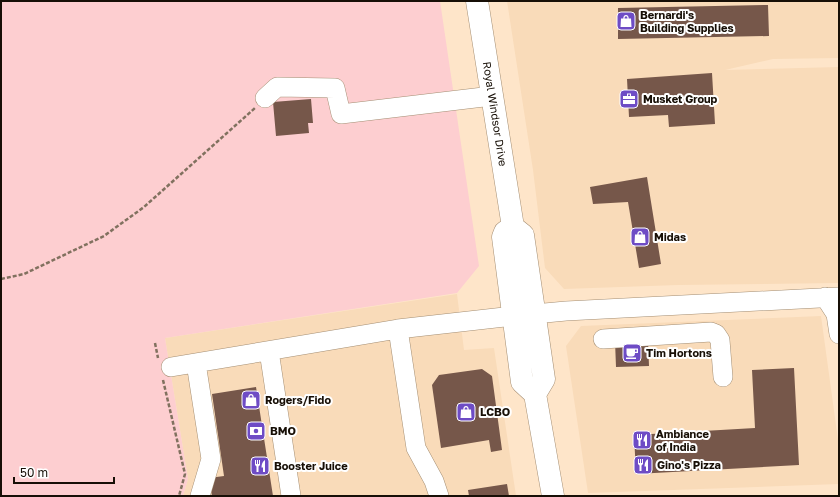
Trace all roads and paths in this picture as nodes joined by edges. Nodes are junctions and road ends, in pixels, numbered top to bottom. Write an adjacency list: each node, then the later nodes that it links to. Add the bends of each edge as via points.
1 (477, 1): 2 (main road, Royal Windsor Drive)
2 (492, 96): 3 (lane, via 341,114 334,88 277,87); 4 (main road, Royal Windsor Drive)
3 (265, 98): 5 (path, via 144,207 104,236 24,274)
4 (513, 227): 7 (main road, Royal Windsor Drive, via 522,235); 8 (main road, via 503,236)
5 (1, 279)
6 (832, 297): 7 (lane); 10 (lane)
7 (535, 314): 8 (lane); 17 (main road, Royal Windsor Drive, via 544,379)
8 (513, 316): 9 (lane); 17 (main road, via 522,382)
9 (398, 329): 13 (lane); 21 (lane, via 416,448)
10 (839, 334)
11 (603, 339): 16 (lane, via 711,332 720,340)
12 (155, 343): 15 (path)
13 (269, 351): 14 (lane); 20 (lane)
14 (196, 362): 15 (lane); 19 (lane, via 211,459)
15 (164, 366): 18 (path, via 185,474)
16 (723, 377)
17 (535, 394): 22 (main road)
18 (179, 496)
19 (200, 496)
20 (291, 496)
21 (439, 496)
22 (553, 496)

